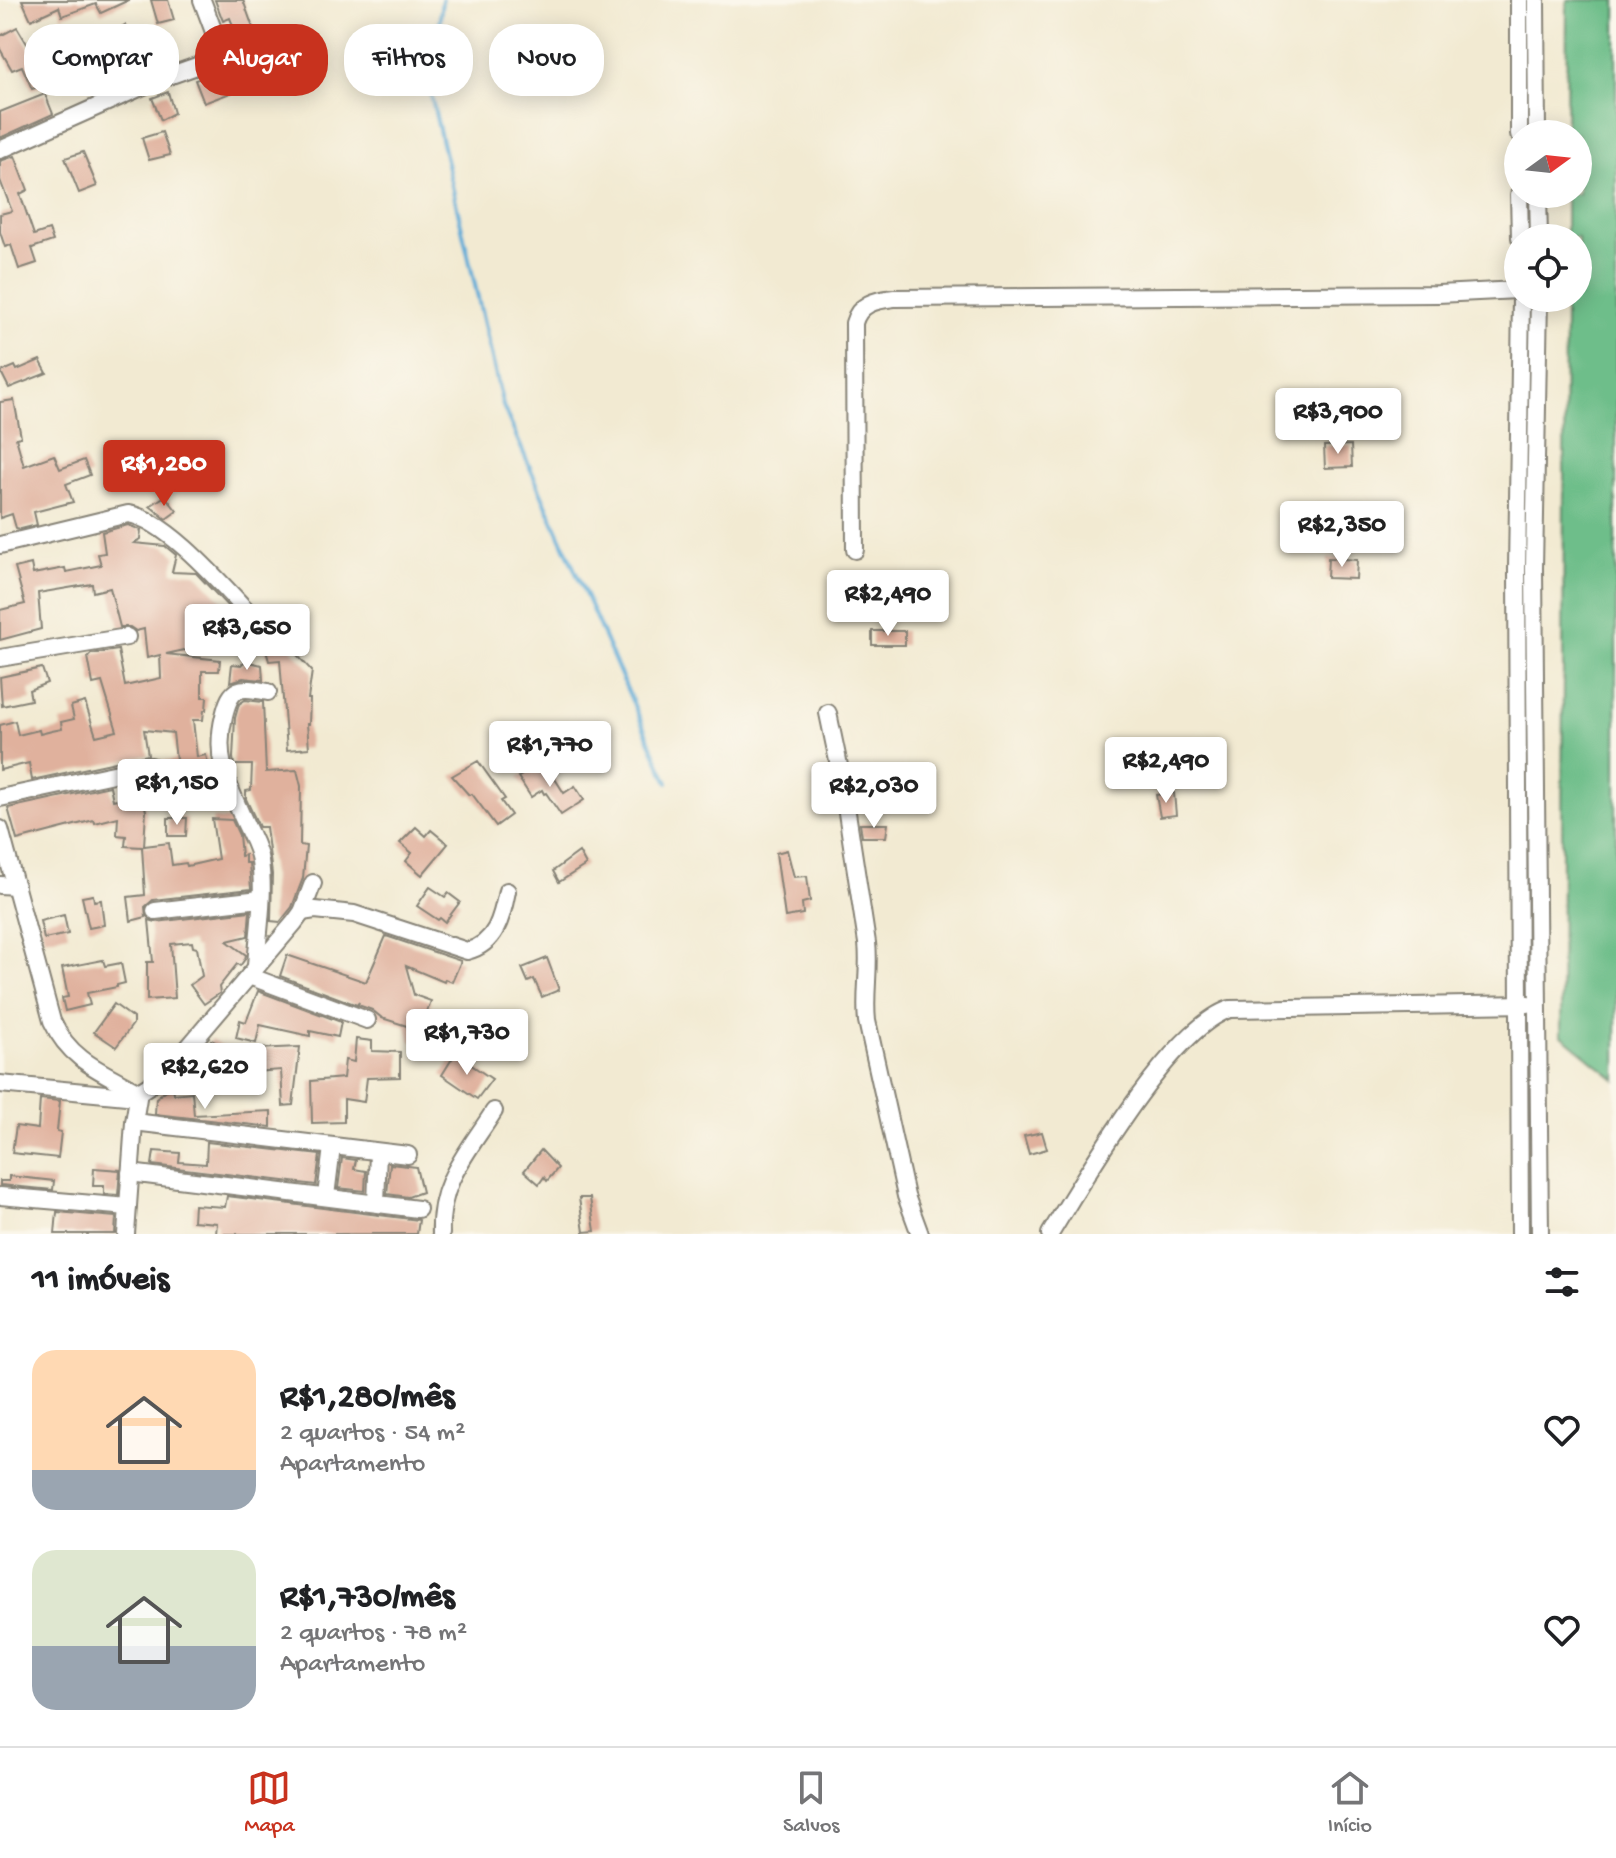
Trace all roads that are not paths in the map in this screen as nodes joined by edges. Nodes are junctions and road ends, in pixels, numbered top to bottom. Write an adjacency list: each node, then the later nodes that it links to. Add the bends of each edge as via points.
1 (202, 0): 6 (street, via 220,48 211,61)
2 (1519, 0): 4 (street)
3 (1536, 0): 5 (street)
4 (1519, 120)
5 (1537, 120)
6 (0, 150)
7 (1504, 291): 11 (street, via 875,301 860,310 854,323)
8 (1521, 312): 27 (street, via 1517,569)
9 (1539, 312): 27 (street)
10 (0, 545): 12 (street, via 137,515 188,551)
11 (855, 550)
12 (264, 629)
13 (127, 637): 14 (street)
14 (0, 658)
15 (268, 692): 23 (street, via 232,693 218,737 232,792 260,858)
16 (828, 713): 46 (street, via 870,964 867,1021 906,1196)
17 (151, 766): 18 (street)
18 (0, 798)
19 (0, 829): 21 (street)
20 (313, 883): 25 (street)
21 (8, 885): 30 (street, via 61,1040 75,1056)
22 (507, 891): 25 (street, via 496,930 481,946 467,951 354,914)
23 (260, 899): 24 (street); 26 (street)
24 (155, 911)
25 (302, 912): 26 (street)
26 (253, 971): 28 (street); 30 (street, via 164,1076)
27 (1529, 1004): 37 (street); 38 (street); 47 (street, via 1219,1012 1196,1028 1162,1066)
28 (367, 1020)
29 (0, 1084): 30 (street)
30 (138, 1095): 32 (street)
31 (494, 1111): 45 (street, via 443,1195)
32 (134, 1122): 33 (street); 36 (street)
33 (332, 1147): 34 (street); 40 (street)
34 (378, 1153): 35 (street); 41 (street)
35 (408, 1155)
36 (130, 1173): 40 (street); 42 (street)
37 (1521, 1175): 38 (street); 48 (street)
38 (1540, 1176): 49 (street)
39 (0, 1196): 42 (street)
40 (326, 1196): 41 (street)
41 (376, 1203): 43 (street)
42 (128, 1207): 44 (street)
43 (418, 1209)
44 (126, 1234)
45 (441, 1234)
46 (920, 1234)
47 (1050, 1234)
48 (1520, 1234)
49 (1540, 1234)

